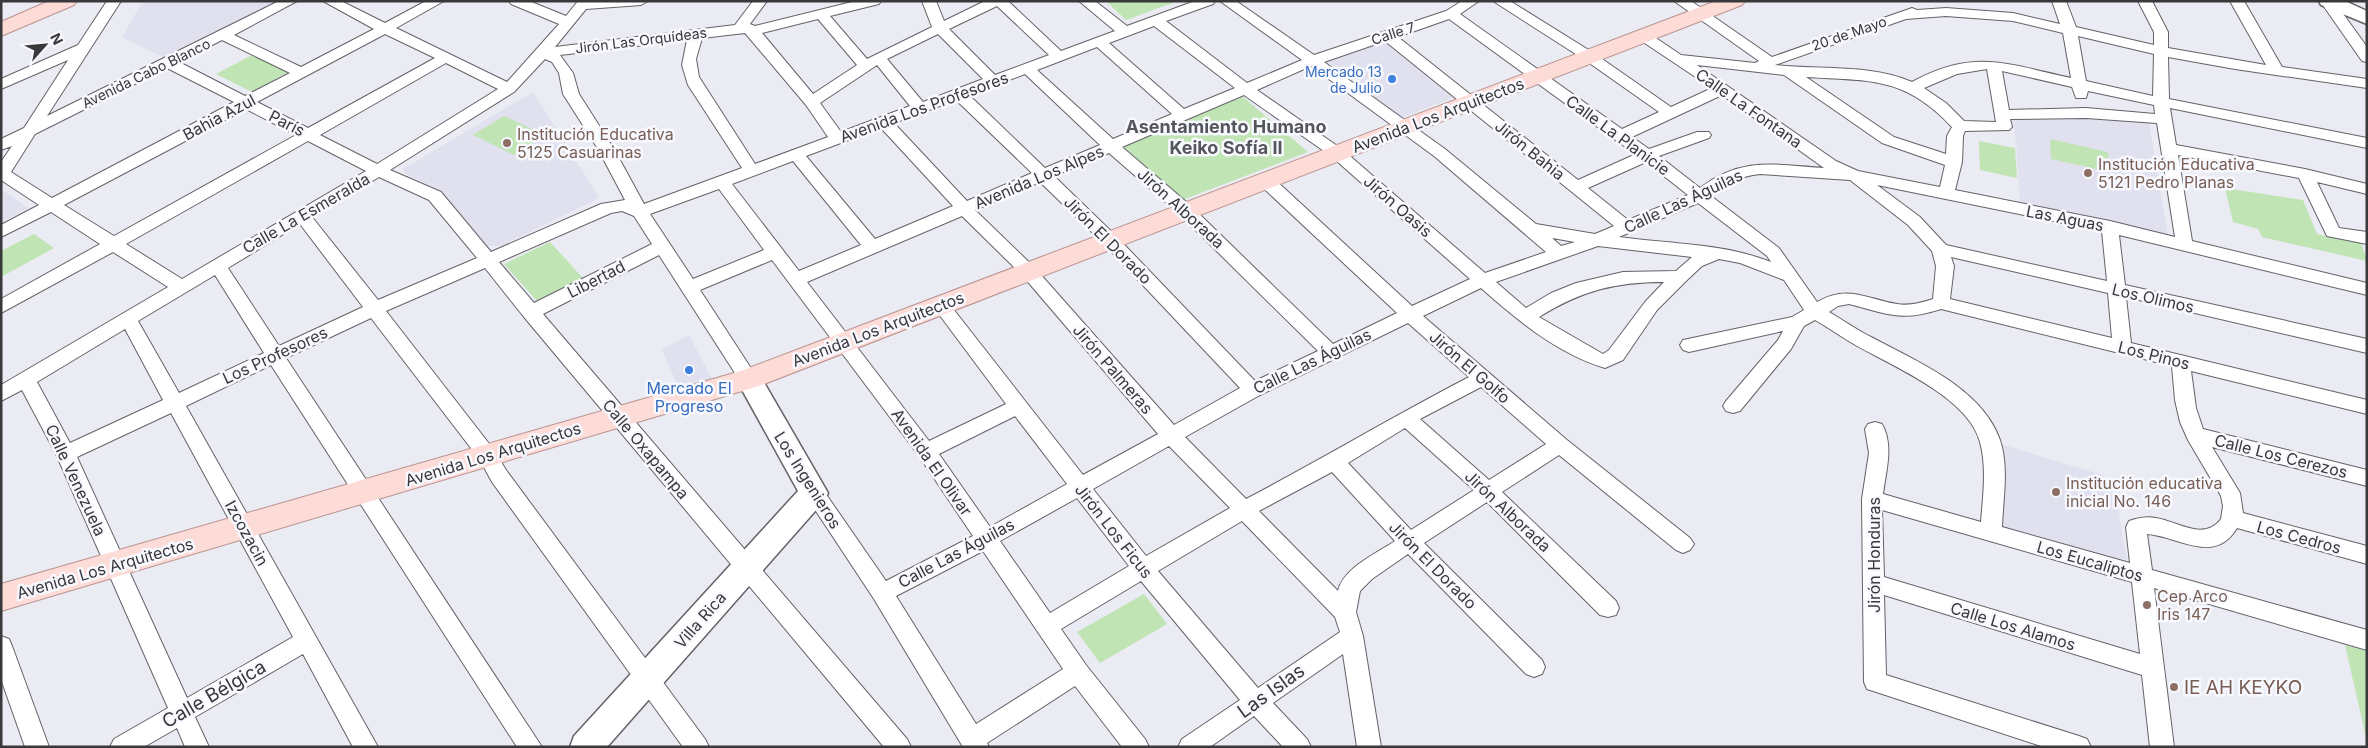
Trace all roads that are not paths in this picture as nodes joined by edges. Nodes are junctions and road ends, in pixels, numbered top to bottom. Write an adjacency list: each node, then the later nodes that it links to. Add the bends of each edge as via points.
1 (67, 1): 37 (main road)
2 (114, 1): 45 (street)
3 (290, 1): 41 (street, Avenida Cabo Blanco)
4 (330, 1): 35 (street)
5 (437, 1): 35 (street, Bahia Azul)
6 (516, 1): 33 (street)
7 (641, 1): 24 (street)
8 (760, 1): 36 (street)
9 (874, 1): 29 (street, Jirón Las Orquídeas)
10 (929, 1): 34 (street)
11 (996, 1): 34 (street)
12 (1000, 1): 49 (street)
13 (1086, 1): 39 (street)
14 (1208, 1): 32 (street, Avenida Los Profesores)
15 (1226, 1): 26 (street)
16 (1472, 1): 28 (street, Calle 7)
17 (1500, 1): 51 (street)
18 (1735, 1): 27 (main road, Avenida Los Arquitectos)
19 (1941, 1): 25 (street, 20 de Mayo)
20 (2059, 1): 38 (street)
21 (2145, 1): 46 (street, via 2161,32)
22 (2237, 1): 60 (street)
23 (2328, 1): 31 (street); 53 (street)
24 (584, 3): 33 (street, Calle La Esmeralda)
25 (1918, 4): 30 (street, 20 de Mayo)
26 (1244, 7): 54 (street)
27 (1690, 8): 43 (main road, Avenida Los Arquitectos); 56 (street)
28 (1451, 14): 42 (street, Calle 7); 63 (street, Calle La Planicie)
29 (822, 15): 36 (street, Jirón Las Orquídeas); 57 (street)
30 (1902, 15): 38 (street, via 1976,13 2014,17); 56 (street, 20 de Mayo)
31 (2367, 18)
32 (1157, 21): 39 (street, Avenida Los Profesores); 70 (street, Jirón Oasis)
33 (568, 22): 47 (street, Calle La Esmeralda)
34 (939, 27): 50 (street); 64 (street)
35 (383, 29): 48 (street); 62 (street, Bahia Azul)
36 (746, 29): 40 (street, Jirón Las Orquídeas); 74 (street)
37 (1, 30)
38 (2070, 31): 46 (street); 65 (street)
39 (1126, 32): 44 (street, Avenida Los Profesores)
40 (697, 33): 47 (street, Jirón Las Orquídeas); 101 (street, via 688,70)
41 (223, 35): 55 (street, Avenida Cabo Blanco); 62 (street)
42 (1387, 35): 54 (street, Calle 7); 75 (street, Jirón Bahia)
43 (1645, 37): 51 (main road, Avenida Los Arquitectos); 52 (street, Calle La Fontana)
44 (1099, 42): 49 (street, Avenida Los Profesores); 81 (street)
45 (82, 49): 67 (street); 86 (street)
46 (2160, 51): 60 (street); 76 (street)
47 (543, 53): 68 (street, Calle La Esmeralda); 115 (street, Los Ingenieros, via 557,59 566,73 571,94)
48 (447, 57): 68 (street); 87 (street)
49 (1059, 57): 59 (street, Avenida Los Profesores)
50 (878, 58): 57 (street); 77 (street)
51 (1590, 58): 63 (main road, Avenida Los Arquitectos); 78 (street)
52 (1678, 58): 56 (street); 71 (street, Calle La Fontana)
53 (2367, 58)
54 (1311, 61): 70 (street, Avenida Los Alpes); 85 (street)
55 (168, 63): 73 (street, París); 86 (street, Avenida Cabo Blanco)
56 (1764, 64): 61 (street)
57 (865, 66): 74 (street)
58 (1994, 66): 65 (street); 69 (street, via 1984,64 1959,69 1932,77); 80 (street)
59 (1028, 68): 64 (street, Avenida Los Profesores); 93 (street, Jirón Alborada)
60 (2276, 70): 66 (street)
61 (1788, 71): 69 (street, via 1876,76); 98 (street, via 1888,140)
62 (302, 74): 73 (street, Bahia Azul)
63 (1539, 77): 75 (main road, Avenida Los Arquitectos); 89 (street, Calle La Planicie)
64 (993, 81): 72 (street, Avenida Los Profesores)
65 (2078, 84): 76 (street); 79 (street)
66 (2367, 84)
67 (1, 85)
68 (509, 88): 100 (street, Calle La Esmeralda)
69 (1913, 88): 84 (street, via 1935,100)
70 (1246, 89): 81 (street, Avenida Los Alpes); 95 (street, Jirón Oasis)
71 (1724, 89): 78 (street); 105 (street, Calle La Fontana, via 1830,165)
72 (958, 94): 77 (street, Avenida Los Profesores); 104 (street, Jirón El Dorado)
73 (247, 102): 87 (street, París); 112 (street, Bahia Azul)
74 (811, 102): 90 (street)
75 (1471, 102): 85 (main road, Avenida Los Arquitectos); 108 (street, Jirón Bahia)
76 (2160, 102): 82 (street); 91 (street)
77 (920, 108): 83 (street, Avenida Los Profesores)
78 (1670, 113): 89 (street)
79 (2086, 113): 80 (street); 82 (street)
80 (2003, 115): 84 (street, via 2004,127)
81 (1183, 116): 93 (street, Avenida Los Alpes)
82 (2163, 119): 94 (street)
83 (884, 122): 90 (street, Avenida Los Profesores); 113 (street, Jirón Palmeras)
84 (1960, 126): 98 (street, via 1955,136)
85 (1405, 127): 95 (main road, Avenida Los Arquitectos); 119 (street)
86 (32, 130): 92 (street, Avenida Cabo Blanco); 102 (street)
87 (310, 134): 100 (street, París); 124 (street)
88 (1703, 135): 97 (street)
89 (1620, 136): 97 (street, Calle La Planicie)
90 (838, 139): 96 (street, Avenida Los Profesores)
91 (2367, 143)
92 (1, 145)
93 (1111, 146): 104 (street, Avenida Los Alpes); 114 (street, Jirón Alborada)
94 (2168, 148): 103 (street); 125 (street)
95 (1337, 153): 106 (main road, Avenida Los Arquitectos); 138 (street, Jirón Oasis)
96 (796, 154): 101 (street, Avenida Los Profesores); 127 (street)
97 (1647, 155): 108 (street); 111 (street, Calle La Planicie)
98 (1954, 162): 110 (street)
99 (1760, 169): 105 (street, Las Aguas); 111 (street, Calle Las Águilas, via 1742,170)
100 (378, 171): 116 (street, Calle La Esmeralda); 132 (street, Calle Oxapampa, via 435,196)
101 (752, 171): 107 (street, Avenida Los Profesores)
102 (2, 173): 112 (street)
103 (2305, 174): 109 (street); 121 (street, via 2333,232)
104 (1042, 175): 113 (street, Avenida Los Alpes); 122 (street, Jirón El Dorado)
105 (1854, 175): 110 (street, Las Aguas); 128 (street, via 1914,221)
106 (1265, 180): 114 (main road, Avenida Los Arquitectos); 149 (street, Jirón El Golfo)
107 (722, 182): 115 (street, Avenida Los Profesores); 129 (street, Avenida El Olivar)
108 (1577, 187): 118 (street, Jirón Bahia)
109 (2367, 189)
110 (1946, 194): 117 (street, Las Aguas)
111 (1700, 196): 118 (street, Calle Las Águilas); 135 (street, Calle La Planicie, via 1773,252)
112 (53, 205): 120 (street, Bahia Azul); 124 (street)
113 (964, 208): 127 (street, Avenida Los Alpes); 134 (street, Jirón Palmeras)
114 (1185, 210): 122 (main road, Avenida Los Arquitectos); 157 (street, Jirón Alborada)
115 (640, 212): 126 (street, Los Ingenieros); 132 (street, Los Profesores, via 624,206 607,208)
116 (302, 215): 133 (street, Calle La Esmeralda); 146 (street)
117 (2110, 227): 125 (street, Las Aguas); 142 (street)
118 (1627, 228): 123 (street, Calle Las Águilas)
119 (1533, 229): 123 (street); 131 (street)
120 (1, 232)
121 (2367, 238)
122 (1109, 240): 134 (main road, Avenida Los Arquitectos); 163 (street, Jirón El Dorado)
123 (1597, 240): 130 (street); 131 (street, Calle Las Águilas)
124 (114, 243): 139 (street); 145 (street)
125 (2184, 243): 141 (street, Las Aguas)
126 (662, 246): 140 (street, Los Ingenieros); 148 (street, Libertad)
127 (872, 247): 137 (street, Avenida Los Alpes)
128 (1940, 249): 142 (street, Los Olimos); 143 (street, via 1945,266)
129 (774, 252): 137 (street, Avenida El Olivar); 140 (street)
130 (1716, 253): 135 (street, via 1744,258); 136 (street, via 1696,262)
131 (1559, 254): 138 (street, Calle Las Águilas)
132 (486, 259): 146 (street, Los Profesores); 148 (street, Calle Oxapampa)
133 (217, 265): 139 (street, Calle La Esmeralda); 158 (street)
134 (1028, 271): 144 (main road, Avenida Los Arquitectos); 172 (street, Jirón Palmeras)
135 (1789, 276): 147 (street, Calle La Planicie)
136 (1680, 277): 150 (street, via 1647,275 1596,283 1568,292); 150 (street, Jirón Oasis, via 1652,306 1616,355 1606,361 1592,358)
137 (795, 280): 153 (street, Avenida El Olivar)
138 (1483, 280): 149 (street, Calle Las Águilas); 150 (street, Jirón Oasis)
139 (181, 287): 151 (street, Calle La Esmeralda)
140 (690, 288): 160 (street, Los Ingenieros)
141 (2367, 289)
142 (2116, 290): 155 (street, Los Olimos); 156 (street)
143 (1941, 303): 147 (street, via 1899,312 1849,298 1833,301); 156 (street, Los Pinos)
144 (941, 305): 153 (main road, Avenida Los Arquitectos); 166 (street, Jirón Los Ficus)
145 (1, 307)
146 (374, 309): 158 (street, Los Profesores); 177 (street)
147 (1814, 311): 152 (street); 188 (street, via 1927,374 1973,411 1990,440 1995,473)
148 (530, 312): 169 (street, Calle Oxapampa)
149 (1409, 314): 157 (street, Calle Las Águilas); 161 (street, Jirón El Golfo)
150 (1525, 317)
151 (128, 319): 162 (street, Calle La Esmeralda); 165 (street, Izcozacin)
152 (1797, 322): 154 (street); 167 (street, via 1785,344)
153 (845, 343): 160 (main road, Avenida Los Arquitectos); 175 (street, Avenida El Olivar)
154 (1689, 345)
155 (2367, 346)
156 (2122, 347): 159 (street, Los Pinos)
157 (1330, 352): 163 (street, Calle Las Águilas)
158 (275, 355): 165 (street, Los Profesores); 182 (street)
159 (2181, 362): 168 (street, Los Pinos); 173 (street, via 2189,419)
160 (749, 378): 169 (main road, Avenida Los Arquitectos); 183 (street, Los Ingenieros)
161 (1483, 378): 170 (street); 174 (street, Jirón El Golfo)
162 (26, 379): 164 (street, Calle La Esmeralda); 176 (street, Calle Venezuela)
163 (1253, 390): 172 (street, Calle Las Águilas)
164 (1, 394)
165 (174, 402): 176 (street, Los Profesores); 187 (street, Izcozacin)
166 (1018, 406): 175 (street); 180 (street, Jirón Los Ficus)
167 (1733, 406)
168 (2367, 408)
169 (618, 417): 177 (main road, Avenida Los Arquitectos); 194 (street, Calle Oxapampa)
170 (1406, 418): 178 (street); 181 (street, Jirón Alborada)
171 (1875, 429): 184 (street, Jirón Honduras, via 1879,453)
172 (1171, 435): 180 (street, Calle Las Águilas); 185 (street, Jirón Palmeras)
173 (2195, 435): 179 (street, Calle Los Cerezos); 186 (street, via 2232,499)
174 (1560, 445): 181 (street); 191 (street, Jirón El Golfo)
175 (926, 451): 189 (street, Avenida El Olivar)
176 (66, 454): 193 (street, Calle Venezuela)
177 (487, 455): 182 (main road, Avenida Los Arquitectos); 210 (street, via 499,476)
178 (1334, 462): 185 (street); 190 (street, Jirón El Dorado)
179 (2367, 478)
180 (1079, 486): 189 (street, Calle Las Águilas); 195 (street, Jirón Los Ficus)
181 (1488, 491): 190 (street); 200 (street, Jirón Alborada)
182 (363, 493): 187 (main road, Avenida Los Arquitectos); 218 (street)
183 (814, 493): 194 (street, Villa Rica); 198 (street, Los Ingenieros)
184 (1872, 499): 188 (street, Los Eucaliptos); 197 (street, Jirón Honduras)
185 (1243, 510): 195 (street); 201 (street, Jirón Palmeras)
186 (2232, 518): 192 (street, Los Cedros); 196 (street, via 2229,526 2209,538 2156,526 2136,527)
187 (244, 528): 193 (main road, Avenida Los Arquitectos); 205 (street, Izcozacin)
188 (1991, 533): 196 (street, Los Eucaliptos)
189 (986, 539): 198 (street, Calle Las Águilas); 202 (street, Avenida El Olivar)
190 (1409, 542): 201 (street, via 1364,573 1350,587); 207 (street, Jirón El Dorado)
191 (1683, 544)
192 (2367, 555)
193 (115, 565): 199 (main road, Avenida Los Arquitectos); 212 (street, Calle Venezuela)
194 (746, 566): 210 (street, Villa Rica); 221 (street, Calle Oxapampa)
195 (1144, 570): 202 (street); 211 (street, Jirón Los Ficus)
196 (2141, 576): 204 (street, Los Eucaliptos); 208 (street)
197 (1874, 584): 208 (street, Calle Los Alamos); 226 (street, Jirón Honduras, via 1875,682)
198 (882, 593): 213 (street, Los Ingenieros)
199 (1, 598)
200 (1608, 608)
201 (1345, 612): 203 (street)
202 (1046, 626): 209 (street, Avenida El Olivar)
203 (1352, 636): 211 (street, Las Islas); 225 (street)
204 (2367, 640)
205 (306, 641): 212 (street, Calle Bélgica); 217 (street, Izcozacin)
206 (1, 646): 214 (street)
207 (1534, 667)
208 (2153, 668): 227 (street)
209 (1078, 672): 213 (street); 222 (street, Avenida El Olivar)
210 (648, 679): 219 (street, Villa Rica); 220 (street)
211 (1256, 703): 223 (street, Las Islas); 224 (street, Jirón Los Ficus)
212 (182, 712): 215 (street, Calle Bélgica); 216 (street, Calle Venezuela)
213 (974, 744)
214 (37, 747)
215 (122, 747)
216 (197, 747)
217 (366, 747)
218 (530, 747)
219 (586, 747)
220 (697, 747)
221 (899, 747)
222 (1137, 747)
223 (1190, 747)
224 (1299, 747)
225 (1369, 747)
226 (2078, 747)
227 (2162, 747)

